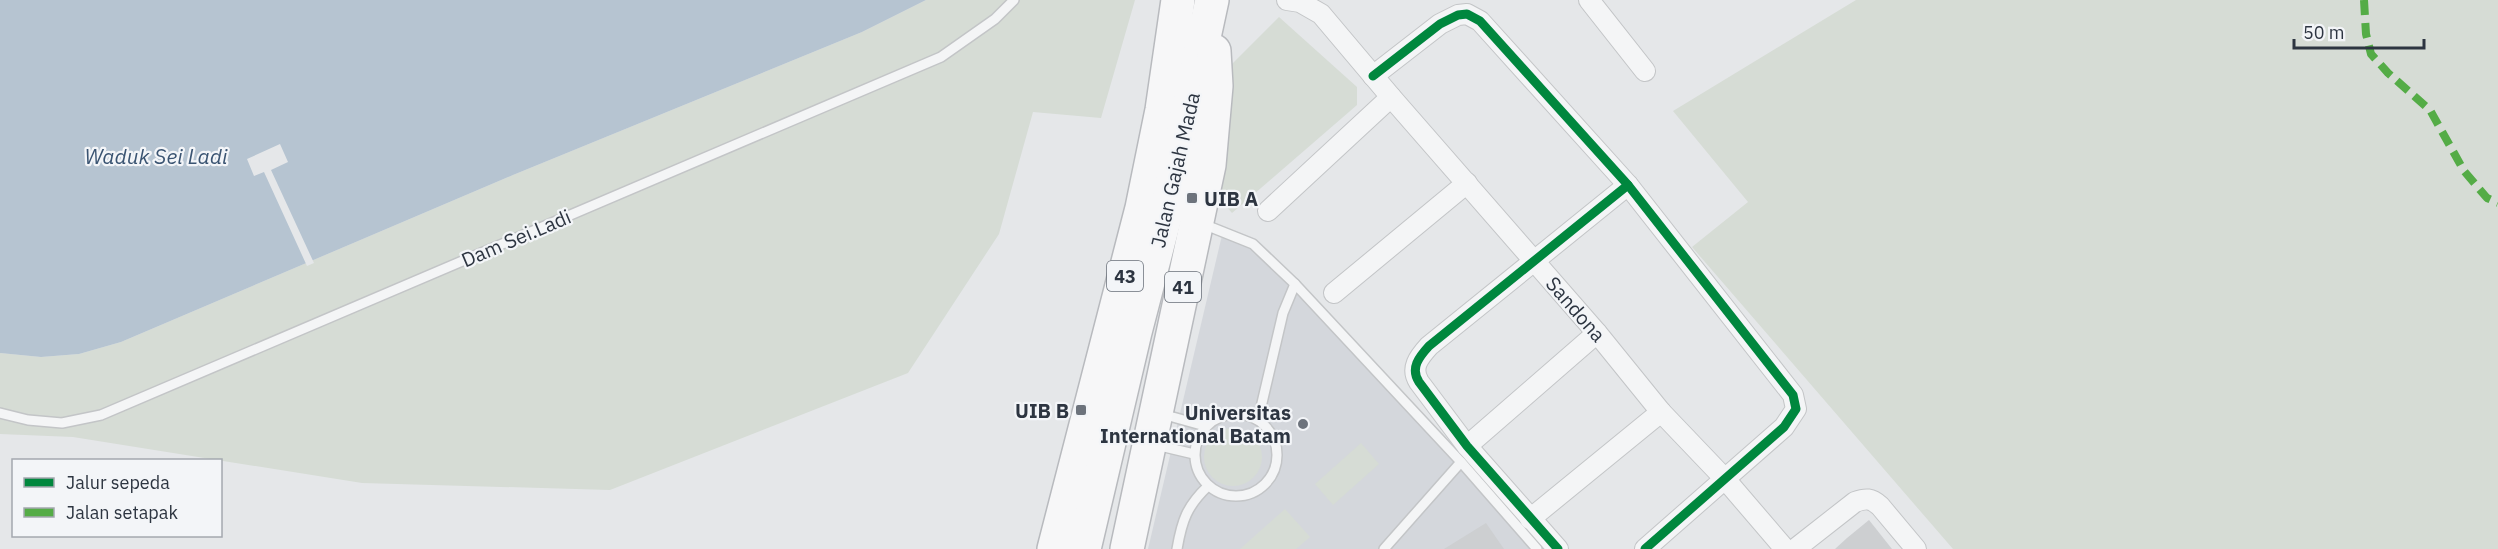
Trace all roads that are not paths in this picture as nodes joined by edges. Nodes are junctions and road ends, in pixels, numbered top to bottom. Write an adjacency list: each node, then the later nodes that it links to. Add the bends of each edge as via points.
1 (1014, 0): 18 (lane, Dam Sei.Ladi, via 995,19 941,57 101,415 62,423)
2 (1178, 0): 27 (highway, Jalan Gajah Mada / 43, via 1142,208)
3 (1589, 0): 6 (street)
4 (1297, 1): 7 (street, Sandona, via 1321,14)
5 (1210, 11): 12 (highway, 41, via 1216,87 1209,165); 28 (highway, Jalan Gajah Mada / 43, via 1167,209)
6 (1645, 71)
7 (1373, 76): 8 (street, Sandona); 10 (street, via 1440,24 1467,14 1480,21)
8 (1391, 97): 9 (street, Sandona); 11 (street)
9 (1467, 183): 13 (street, Sandona); 15 (street)
10 (1628, 185): 13 (street); 24 (street, via 1796,403 1792,418 1784,427)
11 (1268, 211)
12 (1197, 222): 14 (lane, via 1252,244); 21 (highway, 41)
13 (1533, 260): 16 (street, Sandona); 23 (street, via 1429,346 1417,362 1415,376)
14 (1294, 284): 19 (lane, via 1283,312); 23 (lane)
15 (1334, 293)
16 (1597, 333): 17 (street, Sandona); 23 (street)
17 (1661, 412): 24 (street, Sandona); 26 (street)
18 (0, 413)
19 (1258, 420): 20 (lane, via 1231,414); 25 (lane, via 1268,429 1276,448 1275,468 1269,480 1252,492 1233,496)
20 (1206, 426): 21 (lane); 22 (lane)
21 (1154, 428): 22 (lane); 29 (highway, 41)
22 (1194, 454): 25 (lane)
23 (1464, 454): 26 (street); 31 (lane); 32 (lane)
24 (1725, 479): 34 (street); 35 (street, Sandona)
25 (1208, 486): 30 (lane, via 1192,501 1181,524)
26 (1530, 519): 33 (street)
27 (1054, 549)
28 (1084, 549)
29 (1127, 549)
30 (1177, 549)
31 (1384, 549)
32 (1537, 549)
33 (1558, 549)
34 (1645, 549)
35 (1785, 549)
36 (1795, 549): 37 (street, via 1865,498 1880,506)
37 (1916, 549)

